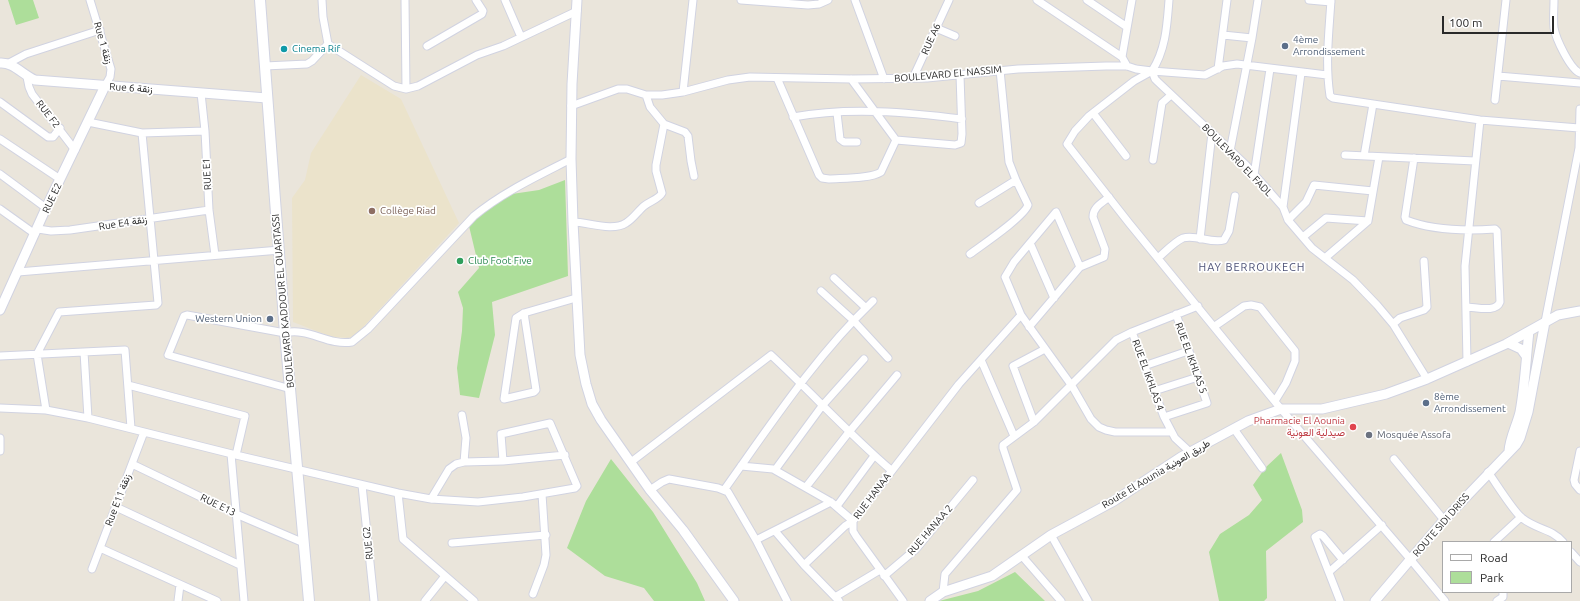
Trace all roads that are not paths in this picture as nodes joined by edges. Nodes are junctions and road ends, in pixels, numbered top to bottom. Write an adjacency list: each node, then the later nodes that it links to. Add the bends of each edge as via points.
1 (90, 0): 27 (street, Rue 1 زنقة)
2 (260, 0): 36 (main road, BOULEVARD KADDOUR EL OUARTASSI)
3 (322, 0): 32 (street)
4 (405, 0): 55 (street)
5 (476, 0): 33 (street, via 483,13)
6 (504, 0): 30 (street)
7 (577, 0): 24 (street)
8 (693, 0): 56 (street)
9 (741, 0): 22 (street)
10 (828, 0): 22 (street, via 812,5)
11 (855, 0): 52 (street)
12 (949, 0): 26 (street, RUE A6)
13 (1037, 0): 34 (street)
14 (1087, 0): 25 (street)
15 (1132, 0): 25 (street)
16 (1169, 0): 42 (street, via 1164,44)
17 (1227, 0): 28 (street)
18 (1258, 0): 31 (street)
19 (1309, 0): 23 (street)
20 (1506, 0): 47 (street)
21 (1554, 0): 44 (street, via 1554,28 1573,68)
22 (763, 1)
23 (1331, 1): 46 (street)
24 (577, 11): 30 (street); 64 (street)
25 (1127, 27): 34 (street)
26 (936, 28): 29 (street); 50 (street, RUE A6)
27 (100, 30): 35 (street); 54 (street, Rue 1 زنقة, via 110,69)
28 (1223, 35): 31 (street); 39 (street)
29 (955, 36)
30 (521, 37): 55 (street, via 478,55 418,86)
31 (1252, 38): 38 (street)
32 (328, 44): 36 (street, via 307,64); 55 (street, via 394,86)
33 (427, 46)
34 (1122, 57): 37 (street)
35 (4, 63): 48 (street, Rue 6 زنقة)
36 (265, 66): 60 (main road, BOULEVARD KADDOUR EL OUARTASSI)
37 (1127, 66): 41 (street, BOULEVARD EL NASSIM); 42 (street, BOULEVARD EL NASSIM)
38 (1247, 66): 39 (street, BOULEVARD EL NASSIM, via 1229,64); 40 (street, BOULEVARD EL NASSIM); 83 (street)
39 (1218, 69): 42 (street, BOULEVARD EL NASSIM, via 1205,75)
40 (1270, 69): 43 (street, BOULEVARD EL NASSIM); 93 (street)
41 (1000, 70): 45 (street, BOULEVARD EL NASSIM); 96 (street, via 1007,152)
42 (1152, 71): 59 (street, BOULEVARD EL FADL, via 1155,79); 68 (street, via 1134,80)
43 (1302, 73): 46 (street, BOULEVARD EL NASSIM); 101 (street)
44 (1580, 73)
45 (960, 75): 50 (street, BOULEVARD EL NASSIM); 70 (street)
46 (1327, 75): 63 (street, via 1331,97)
47 (1498, 76): 53 (street); 61 (street)
48 (27, 77): 54 (street, Rue 6 زنقة, via 35,80); 74 (street, RUE F2, via 32,94)
49 (776, 78): 51 (street, BOULEVARD EL NASSIM); 56 (street, BOULEVARD EL NASSIM, via 750,77 728,80); 69 (street)
50 (913, 78): 52 (street, BOULEVARD EL NASSIM)
51 (851, 79): 52 (street, BOULEVARD EL NASSIM); 66 (street)
52 (884, 79)
53 (1580, 83)
54 (105, 86): 57 (street, Rue 6 زنقة); 72 (street, RUE E2)
55 (406, 89)
56 (683, 92): 58 (street, BOULEVARD EL NASSIM)
57 (201, 93): 60 (street, Rue 6 زنقة); 76 (street, RUE E1)
58 (646, 95): 64 (street, BOULEVARD EL NASSIM, via 623,88); 73 (street, via 650,107)
59 (1171, 95): 78 (street, BOULEVARD EL FADL); 90 (street, via 1162,103)
60 (267, 98): 114 (main road, BOULEVARD KADDOUR EL OUARTASSI)
61 (1495, 100)
62 (0, 102): 74 (street, via 48,137 53,137)
63 (1373, 104): 71 (street); 86 (street)
64 (571, 106): 89 (street)
65 (1580, 109): 75 (street)
66 (876, 112): 67 (street); 70 (street); 80 (street)
67 (837, 113): 69 (street); 81 (street, via 840,139 844,142)
68 (1093, 113): 84 (street); 99 (street, via 1082,122 1067,144)
69 (793, 116): 80 (street, via 819,175 825,179 881,172)
70 (962, 119): 80 (street, via 962,140 959,145)
71 (1480, 120): 75 (street); 91 (street)
72 (88, 122): 77 (street); 82 (street, RUE E2)
73 (664, 124): 94 (street, via 686,132); 108 (street, via 656,165 662,193 660,196 622,225 604,226)
74 (60, 128): 82 (street, RUE F2)
75 (1579, 128): 137 (street, via 1578,148)
76 (205, 131): 77 (street); 104 (street, RUE E1)
77 (142, 133): 105 (street)
78 (1212, 133): 83 (street, BOULEVARD EL FADL); 112 (street)
79 (0, 139): 95 (street)
80 (896, 140)
81 (857, 142)
82 (75, 150): 95 (street, RUE E2)
83 (1230, 151): 93 (street, BOULEVARD EL FADL)
84 (1126, 156)
85 (1344, 156): 86 (street)
86 (1364, 156): 87 (street)
87 (1379, 157): 88 (street); 97 (street)
88 (1414, 158): 91 (street); 109 (street, via 1406,220)
89 (571, 159): 108 (street); 143 (street, via 492,201 474,216 358,339 340,343 299,331)
90 (1153, 160)
91 (1475, 161): 109 (street)
92 (0, 174): 102 (street)
93 (1254, 175): 101 (street, BOULEVARD EL FADL)
94 (694, 176)
95 (60, 179): 102 (street, RUE E2)
96 (1016, 180): 100 (street); 115 (street, via 1028,208)
97 (1373, 191): 106 (street, via 1314,185 1306,202); 107 (street)
98 (1235, 196): 112 (street, via 1226,238 1215,242)
99 (1109, 197): 117 (street); 121 (street, via 1093,212 1105,253 1102,258)
100 (979, 203)
101 (1283, 207): 106 (street, BOULEVARD EL FADL)
102 (46, 208): 110 (street, RUE E2)
103 (0, 209): 110 (street)
104 (209, 210): 105 (street, Rue E4 زنقة); 116 (street, RUE E1)
105 (150, 219): 110 (street, Rue E4 زنقة, via 60,232); 119 (street)
106 (1288, 220): 111 (street, BOULEVARD EL FADL)
107 (1368, 220): 111 (street, via 1326,218); 118 (street)
108 (573, 222): 125 (street)
109 (1468, 230): 129 (street, via 1465,266); 129 (street, via 1495,229 1497,232 1500,302 1495,309)
110 (37, 231): 122 (street, RUE E2)
111 (1303, 238): 118 (street, BOULEVARD EL FADL)
112 (1200, 239): 117 (street, via 1183,238)
113 (1030, 243): 121 (street, via 1056,212); 126 (street); 135 (street, via 1004,277)
114 (280, 250): 116 (street); 143 (main road, BOULEVARD KADDOUR EL OUARTASSI)
115 (970, 254)
116 (215, 255): 119 (street)
117 (1158, 258): 128 (street)
118 (1325, 258): 138 (street, BOULEVARD EL FADL, via 1354,280)
119 (154, 261): 122 (street); 148 (street, via 158,304 60,312)
120 (1424, 261): 138 (street, via 1427,307 1400,318)
121 (1080, 267): 126 (street)
122 (18, 272): 131 (street, RUE E2)
123 (834, 278): 130 (street)
124 (821, 291): 136 (street)
125 (576, 298): 133 (street); 190 (street, via 580,355 592,404)
126 (1054, 298): 140 (street)
127 (873, 301): 130 (street)
128 (1198, 306): 134 (street); 139 (street)
129 (1466, 307): 154 (street)
130 (866, 308): 136 (street)
131 (0, 310)
132 (1580, 311): 137 (street, via 1558,315)
133 (524, 313): 133 (street, via 536,390 504,399 516,320)
134 (1176, 314): 142 (street); 146 (street, RUE EL IKHLAS 5)
135 (1021, 315): 140 (street); 153 (street)
136 (853, 320): 151 (street); 159 (street)
137 (1545, 322): 141 (street); 181 (street, ROUTE SIDI DRISS, via 1528,412 1520,438)
138 (1393, 324): 158 (street, BOULEVARD EL FADL)
139 (1214, 326): 164 (street); 164 (street, via 1244,306 1251,305 1265,313 1295,351 1296,356 1286,383)
140 (1029, 327): 145 (street)
141 (1529, 330): 144 (street, Route El Aounia طريق العونية); 150 (street)
142 (1132, 332): 155 (street, RUE EL IKHLAS 4); 161 (street, via 1116,340)
143 (285, 333): 162 (main road, BOULEVARD KADDOUR EL OUARTASSI); 162 (street, via 185,316 167,354)
144 (1508, 343): 150 (street, via 1521,349); 154 (street, Route El Aounia طريق العونية)
145 (1044, 349): 161 (street); 172 (street, via 1013,366)
146 (1188, 351): 155 (street); 157 (street, RUE EL IKHLAS 5)
147 (84, 352): 148 (street); 160 (street, via 126,350); 171 (street)
148 (38, 354): 149 (street); 168 (street)
149 (0, 356)
150 (1526, 356): 181 (street, via 1522,402)
151 (888, 358)
152 (864, 359): 165 (street)
153 (980, 360): 178 (street); 196 (street)
154 (1468, 362): 158 (street, Route El Aounia طريق العونية)
155 (1144, 366): 163 (street, RUE EL IKHLAS 4)
156 (897, 375): 176 (street)
157 (1198, 377): 163 (street); 170 (street, RUE EL IKHLAS 5, via 1208,403)
158 (1427, 378): 167 (street, Route El Aounia طريق العونية, via 1386,394 1322,409)
159 (801, 382): 165 (street, RUE HANAA); 190 (street, RUE HANAA, via 771,354); 192 (street)
160 (128, 384): 173 (street); 184 (street, via 245,416)
161 (1072, 386): 172 (street); 177 (street, via 1091,419 1099,427 1115,432)
162 (290, 390): 194 (main road, BOULEVARD KADDOUR EL OUARTASSI)
163 (1154, 391): 170 (street, RUE EL IKHLAS 4)
164 (1275, 401): 167 (street)
165 (822, 406): 176 (street, RUE HANAA); 195 (street)
166 (0, 408): 168 (street)
167 (1282, 409): 174 (street, Route El Aounia طريق العونية); 213 (street)
168 (46, 410): 171 (street)
169 (462, 415): 189 (street, via 466,438)
170 (1164, 417): 177 (street, RUE EL IKHLAS 4)
171 (88, 418): 173 (street)
172 (1034, 422): 178 (street)
173 (131, 428): 175 (street)
174 (1234, 429): 183 (street, Route El Aounia طريق العونية); 193 (street)
175 (144, 432): 184 (street); 191 (street, Rue E11 زنقة)
176 (849, 432): 186 (street, RUE HANAA); 200 (street)
177 (1170, 432): 183 (street)
178 (1014, 436): 236 (street, via 1003,446 1016,487 1015,494 946,574)
179 (0, 438): 180 (street)
180 (0, 449)
181 (1509, 451): 197 (street, ROUTE SIDI DRISS)
182 (1580, 451): 203 (street, via 1574,480)
183 (1190, 452): 216 (street, Route El Aounia طريق العونية, via 1114,501)
184 (234, 455): 194 (street); 209 (street)
185 (565, 455): 188 (street); 188 (street, via 549,423 501,434); 205 (street, via 577,487)
186 (874, 456): 196 (street, RUE HANAA); 207 (street)
187 (1394, 459): 211 (street)
188 (503, 461): 189 (street)
189 (464, 462): 206 (street, via 449,469)
190 (631, 462): 201 (street)
191 (132, 464): 208 (street, Rue E11 زنقة); 209 (street, RUE E13)
192 (741, 466): 195 (street); 202 (street)
193 (1262, 468)
194 (298, 470): 199 (street); 220 (main road, BOULEVARD KADDOUR EL OUARTASSI)
195 (776, 470): 200 (street)
196 (891, 470): 212 (street, RUE HANAA)
197 (1488, 472): 210 (street); 211 (street, ROUTE SIDI DRISS)
198 (972, 480): 234 (street, RUE HANAA 2, via 916,549)
199 (362, 485): 204 (street); 244 (street, RUE G2)
200 (806, 487): 207 (street)
201 (650, 490): 202 (street, via 665,480); 247 (street)
202 (724, 490): 217 (street, via 730,495)
203 (1580, 490)
204 (398, 493): 206 (street); 233 (street, via 403,539)
205 (542, 494): 206 (street, via 478,502); 215 (street)
206 (431, 499)
207 (834, 504): 212 (street); 214 (street)
208 (116, 507): 222 (street, Rue E11 زنقة); 228 (street)
209 (236, 514): 220 (street, RUE E13); 228 (street)
210 (1521, 517): 218 (street); 219 (street, via 1536,527 1556,535)
211 (1444, 520): 226 (street, ROUTE SIDI DRISS)
212 (853, 521): 229 (street); 231 (street, RUE HANAA, via 856,536)
213 (1382, 525): 225 (street); 226 (street)
214 (775, 531): 217 (street); 229 (street)
215 (546, 535): 221 (street); 238 (street, via 544,565)
216 (1051, 536): 224 (street, Route El Aounia طريق العونية); 252 (street)
217 (756, 540): 248 (street)
218 (1495, 541)
219 (1561, 541)
220 (304, 543): 243 (main road, BOULEVARD KADDOUR EL OUARTASSI)
221 (452, 543)
222 (100, 548): 230 (street, Rue E11 زنقة); 235 (street)
223 (1572, 553): 227 (street)
224 (1022, 556): 236 (street, Route El Aounia طريق العونية, via 992,576); 251 (street)
225 (1344, 560): 232 (street); 232 (street, via 1323,536 1320,534 1315,537)
226 (1412, 560): 254 (street, ROUTE SIDI DRISS); 255 (street)
227 (1580, 562)
228 (240, 565): 242 (street)
229 (804, 565): 239 (street)
230 (92, 569)
231 (880, 570): 234 (street, RUE HANAA); 239 (street)
232 (1329, 572): 253 (street)
233 (445, 576): 245 (street); 246 (street)
234 (884, 576): 249 (street, RUE HANAA)
235 (180, 585): 240 (street); 241 (street)
236 (943, 592): 250 (street, Route El Aounia طريق العونية)
237 (1503, 593): 256 (street)
238 (533, 594)
239 (837, 599)
240 (178, 601)
241 (217, 601)
242 (244, 601)
243 (309, 601)
244 (374, 601)
245 (425, 601)
246 (474, 601)
247 (734, 601)
248 (788, 601)
249 (902, 601)
250 (930, 601)
251 (1061, 601)
252 (1088, 601)
253 (1340, 601)
254 (1375, 601)
255 (1445, 601)
256 (1497, 601)

